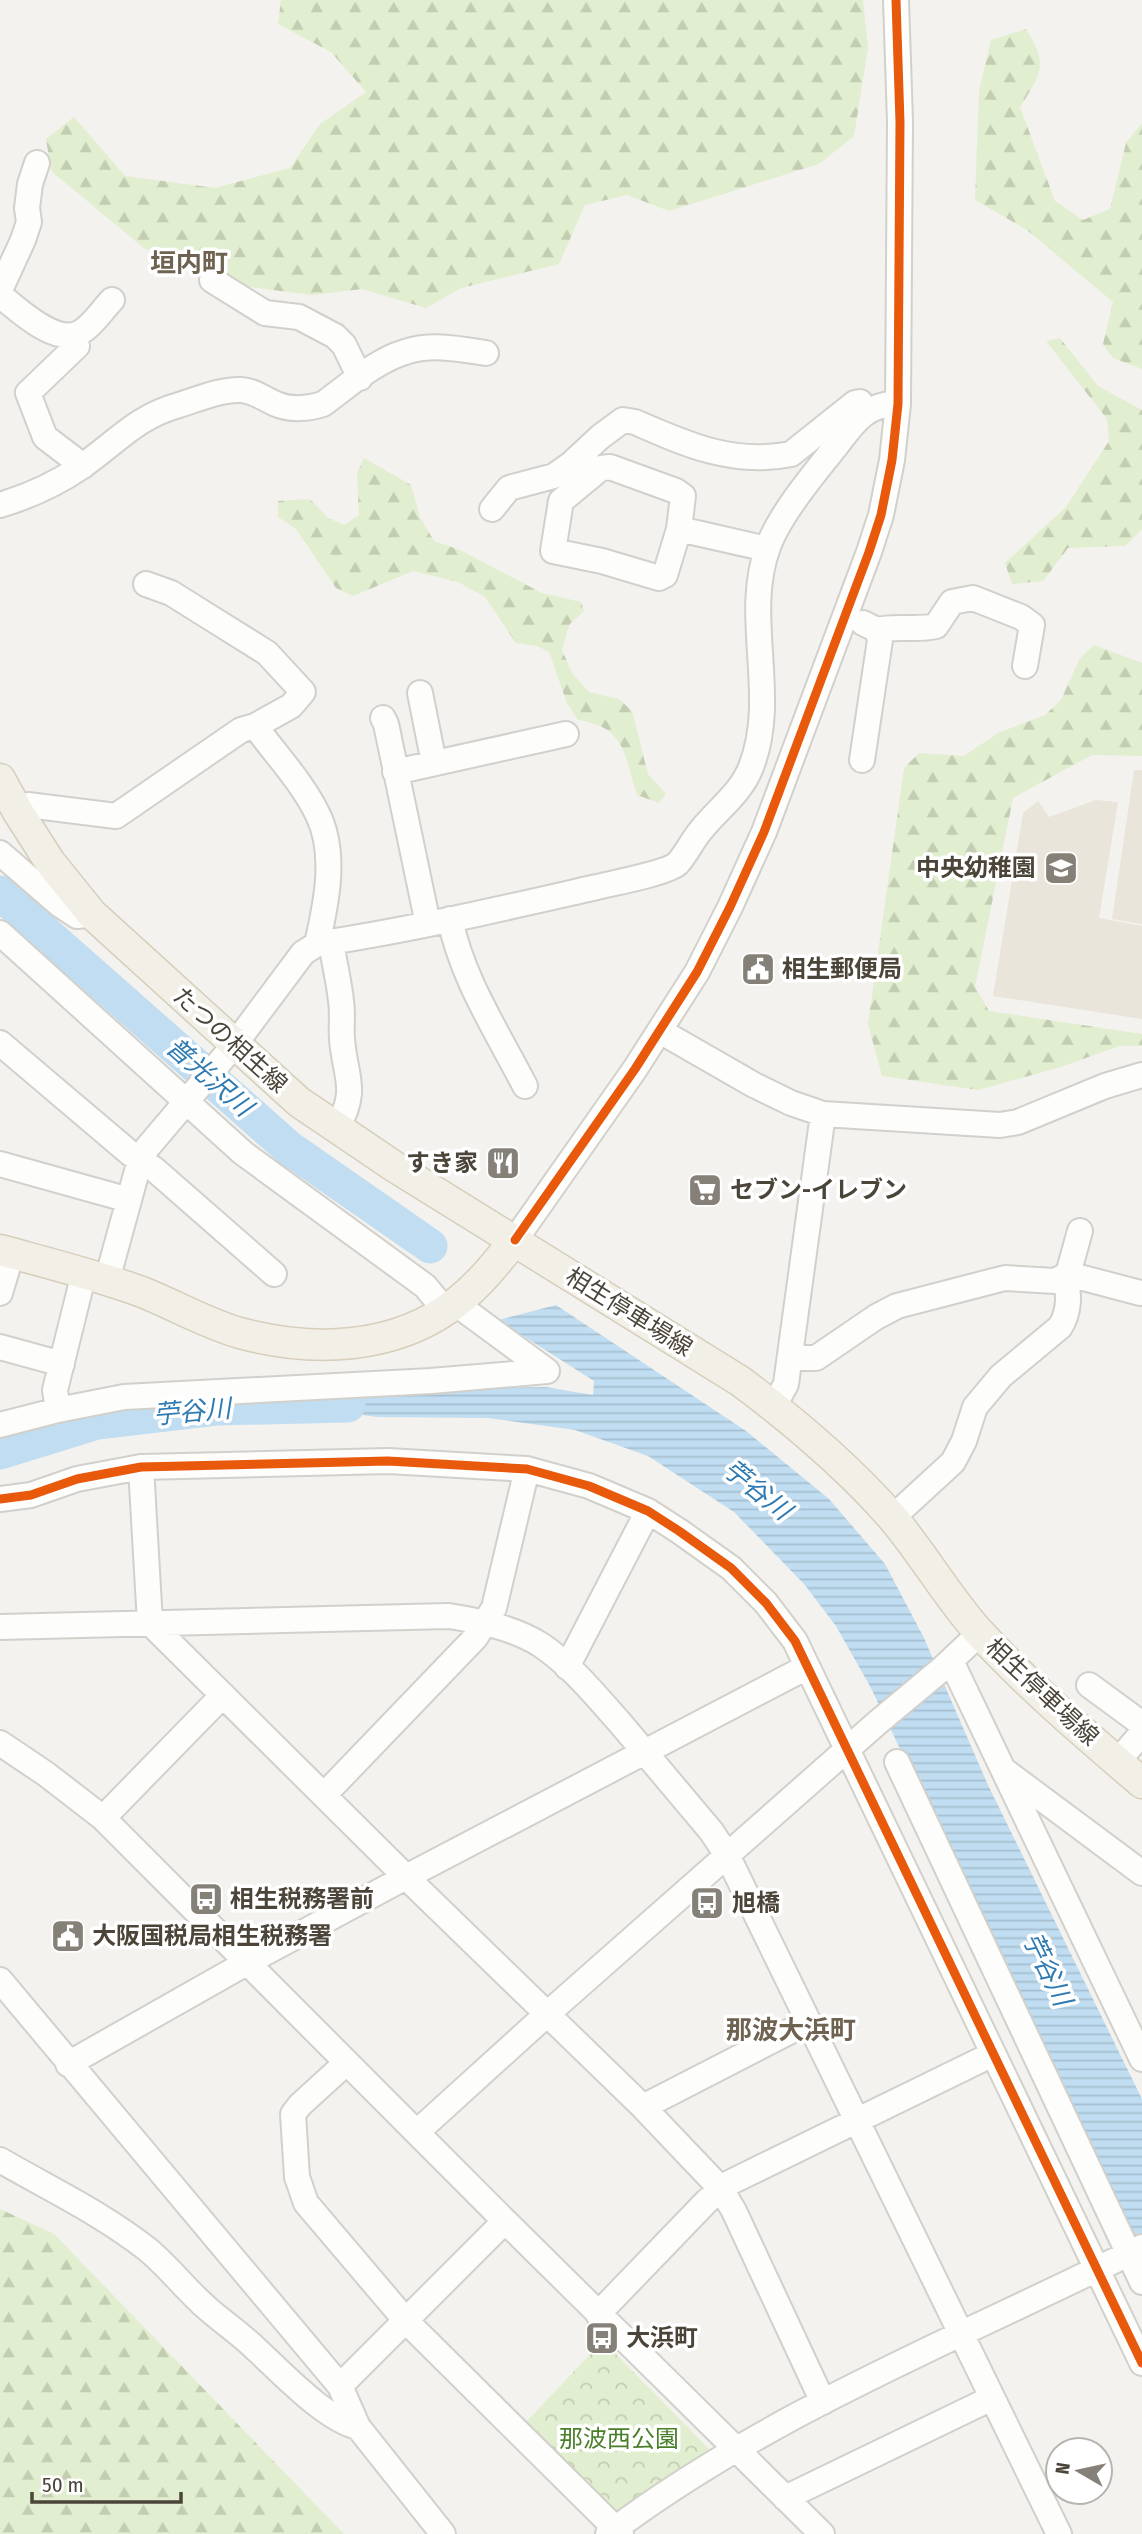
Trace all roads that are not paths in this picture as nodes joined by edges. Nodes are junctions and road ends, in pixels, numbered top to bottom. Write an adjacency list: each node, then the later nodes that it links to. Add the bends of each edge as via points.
1 (896, 0): 9 (street, via 900,122)
2 (37, 163): 4 (street, via 30,184 29,222)
3 (212, 280): 8 (street, via 265,313 299,317 335,336)
4 (0, 293): 5 (street, via 28,319 71,335 81,332)
5 (112, 300)
6 (77, 346): 10 (street, via 28,393 45,437)
7 (486, 353): 8 (street, via 424,348 387,359)
8 (360, 378): 10 (street, via 311,408 285,407 243,390 170,407 136,423)
9 (887, 405): 12 (street, via 868,400 855,403 790,454 765,458 705,451 623,420 554,477 509,488); 14 (street, via 856,421 815,472); 16 (street, via 892,460 881,515)
10 (83, 466): 11 (street, via 27,497)
11 (0, 505)
12 (492, 509)
13 (679, 529): 13 (street, via 665,575 659,578 553,551 561,501 601,468 610,467 683,496); 14 (street)
14 (767, 549): 30 (street, via 760,586 763,707 751,767 737,792 701,830 676,866)
15 (146, 584): 21 (street, via 171,593 267,653 303,692 291,706)
16 (846, 616): 17 (street); 33 (street, via 764,832 697,972)
17 (877, 630): 18 (street, via 936,626 952,602 973,598 1032,625); 23 (street, via 880,640)
18 (1025, 666)
19 (419, 693): 24 (street)
20 (383, 719): 25 (street)
21 (255, 726): 27 (street, via 241,730 116,816 28,805); 32 (street, via 319,817 327,867)
22 (566, 734): 24 (street)
23 (862, 760)
24 (434, 763): 25 (street)
25 (395, 772): 30 (street)
26 (0, 779): 27 (main road, たつの相生線)
27 (18, 812): 29 (main road, たつの相生線)
28 (0, 853): 29 (street, via 58,904 77,916)
29 (92, 914): 35 (main road, たつの相生線)
30 (439, 922): 32 (street); 37 (street, via 454,940)
31 (0, 933): 38 (street)
32 (324, 943): 35 (street, via 303,953); 40 (street, via 342,1003 342,1041 351,1083 346,1113)
33 (660, 1031): 39 (street, via 754,1085); 45 (street)
34 (0, 1043): 41 (street)
35 (231, 1049): 38 (street); 40 (main road, たつの相生線)
36 (1142, 1074): 39 (street, via 1000,1125)
37 (525, 1086)
38 (187, 1099): 41 (street); 52 (street, via 275,1178)
39 (823, 1114): 54 (street)
40 (337, 1128): 45 (main road, たつの相生線)
41 (140, 1160): 43 (street); 47 (street)
42 (0, 1164): 43 (street)
43 (129, 1200): 49 (street)
44 (1080, 1231): 48 (street)
45 (515, 1240): 52 (main road, via 493,1268); 56 (main road, 相生停車場線)
46 (6, 1251): 49 (main road); 50 (street)
47 (274, 1274)
48 (1065, 1276): 51 (street); 54 (street, via 1055,1281 1004,1278 897,1306 816,1358); 63 (street, via 1069,1288 1060,1327 1001,1376 975,1407 953,1462)
49 (95, 1277): 52 (main road, via 237,1332 319,1346 352,1345 393,1335); 55 (street)
50 (0, 1293)
51 (1140, 1293)
52 (450, 1307): 57 (street, via 547,1371 175,1393)
53 (0, 1347): 55 (street)
54 (790, 1358): 56 (street, via 786,1384)
55 (62, 1364): 57 (street, via 55,1390)
56 (774, 1406): 63 (main road, 相生停車場線, via 851,1473)
57 (58, 1409): 58 (street)
58 (0, 1425)
59 (141, 1467): 60 (street, via 388,1461); 61 (street); 64 (street)
60 (527, 1469): 62 (street, via 589,1486); 65 (street, via 494,1608)
61 (0, 1499)
62 (648, 1511): 69 (street); 70 (street, via 731,1568 781,1622)
63 (892, 1518): 67 (main road, 相生停車場線)
64 (149, 1623): 65 (street, via 449,1616); 66 (street); 72 (street)
65 (485, 1623): 69 (street, via 540,1645); 82 (street)
66 (0, 1627)
67 (980, 1633): 68 (street); 79 (main road, 相生停車場線)
68 (947, 1665): 77 (street); 80 (street)
69 (567, 1667): 76 (street)
70 (807, 1667): 76 (street); 77 (street)
71 (1089, 1685): 73 (street)
72 (223, 1695): 82 (street); 83 (street)
73 (1142, 1724)
74 (1142, 1732): 79 (street)
75 (0, 1743): 83 (street)
76 (644, 1751): 84 (street, via 711,1830); 86 (street)
77 (847, 1751): 84 (street); 91 (street)
78 (897, 1762): 101 (street)
79 (1117, 1762): 81 (main road, 相生停車場線)
80 (1002, 1769): 85 (street); 92 (street)
81 (1142, 1783)
82 (325, 1794): 86 (street)
83 (103, 1818): 87 (street)
84 (727, 1856): 89 (street); 90 (street)
85 (1142, 1873)
86 (405, 1877): 87 (street); 89 (street)
87 (248, 1962): 93 (street); 94 (street)
88 (0, 1980): 94 (street)
89 (546, 2015): 95 (street); 97 (street)
90 (808, 2022): 95 (street); 96 (street)
91 (993, 2054): 96 (street); 102 (street)
92 (1142, 2059)
93 (346, 2063): 97 (street); 105 (street, via 293,2114 298,2178 306,2203)
94 (68, 2064): 108 (street)
95 (643, 2107): 99 (street)
96 (857, 2121): 99 (street); 106 (street)
97 (417, 2133): 100 (street)
98 (0, 2160): 111 (street, via 115,2225 326,2410)
99 (721, 2189): 104 (street); 110 (street)
100 (505, 2221): 104 (street); 105 (street)
101 (1135, 2250): 102 (street); 103 (street)
102 (1097, 2268): 106 (street); 107 (street)
103 (1142, 2282)
104 (598, 2314): 112 (street)
105 (407, 2322): 108 (street); 114 (street)
106 (961, 2335): 109 (street); 110 (street)
107 (1142, 2363)
108 (340, 2386): 111 (street)
109 (992, 2398): 113 (street); 117 (street)
110 (823, 2402): 112 (street)
111 (358, 2427): 115 (street)
112 (734, 2449): 113 (street); 114 (street)
113 (785, 2498): 116 (street)
114 (615, 2532)
115 (443, 2534)
116 (822, 2534)
117 (1059, 2534)

